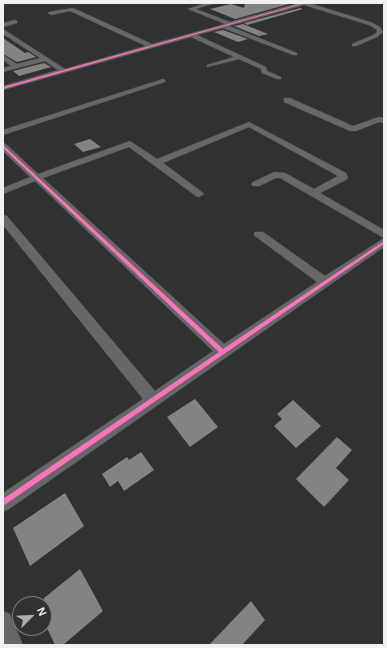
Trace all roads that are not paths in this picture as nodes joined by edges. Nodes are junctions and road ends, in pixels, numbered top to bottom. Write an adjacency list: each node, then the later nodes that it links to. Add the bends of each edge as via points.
1 (212, 3): 7 (street, via 191,9)
2 (304, 3): 4 (street); 12 (street, via 378,28 380,32 375,36)
3 (272, 5): 4 (street)
4 (284, 9): 7 (street)
5 (51, 13): 13 (street, via 71,10)
6 (16, 22): 8 (street)
7 (230, 24): 9 (street)
8 (3, 25)
9 (223, 26): 11 (street); 14 (street)
10 (3, 31): 17 (street)
11 (191, 36): 13 (street); 16 (street)
12 (354, 45)
13 (151, 46): 21 (street)
14 (295, 54)
15 (3, 57): 19 (street)
16 (238, 57): 18 (street); 22 (street, via 264,68 264,72)
17 (45, 59): 19 (street); 21 (street)
18 (209, 66)
19 (16, 67): 20 (street)
20 (3, 70)
21 (64, 71): 24 (street)
22 (279, 78)
23 (163, 81): 27 (street)
24 (3, 88)
25 (287, 100): 26 (street, via 353,129 379,119)
26 (384, 121)
27 (3, 133)
28 (3, 146): 30 (street)
29 (156, 163): 30 (street, via 130,144); 33 (street); 34 (street, via 249,124 343,175 343,178)
30 (37, 177): 32 (street); 40 (street)
31 (256, 184): 34 (street, via 282,175)
32 (3, 191)
33 (199, 194)
34 (314, 194): 37 (street)
35 (3, 218): 41 (street)
36 (259, 234): 39 (street)
37 (384, 234)
38 (384, 242): 39 (street)
39 (325, 282): 40 (street)
40 (223, 352): 41 (street)
41 (153, 400): 42 (street)
42 (3, 503)
43 (3, 621): 44 (street)
44 (13, 645)

